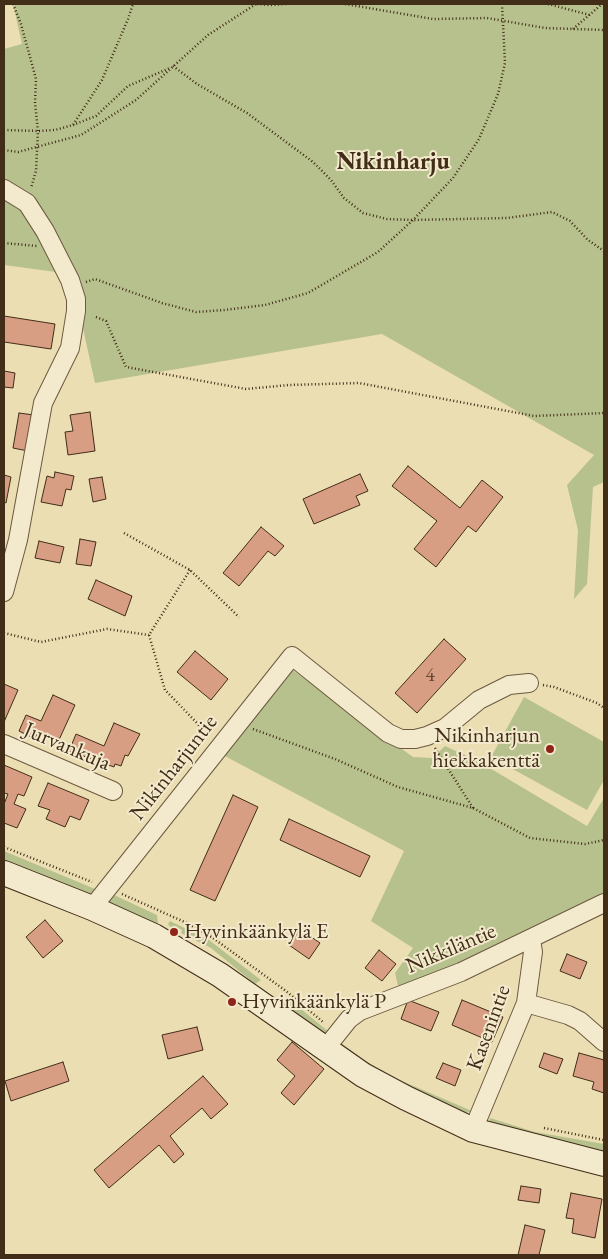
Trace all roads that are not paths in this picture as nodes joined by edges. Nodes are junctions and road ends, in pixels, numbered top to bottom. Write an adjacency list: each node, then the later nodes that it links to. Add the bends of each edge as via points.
1 (4, 189): 2 (street, via 27,203 45,231 76,299 70,348 43,403 18,540)
2 (4, 592)
3 (529, 683): 8 (street, Nikinharjuntie, via 509,685 479,700 445,728 428,736 401,738 388,733 292,656)
4 (4, 744): 5 (street, Jurvankuja)
5 (112, 791)
6 (4, 873): 8 (main road)
7 (604, 903): 9 (street, Nikkiläntie)
8 (92, 908): 11 (main road, via 154,936)
9 (531, 939): 10 (street, Kasenintie, via 533,952); 11 (street, Nikkiläntie, via 461,972 360,1011)
10 (526, 1003): 12 (street, via 568,1015); 13 (street, Kasenintie)
11 (331, 1041): 13 (main road, via 372,1080)
12 (604, 1042)
13 (472, 1130): 14 (main road)
14 (604, 1164)

